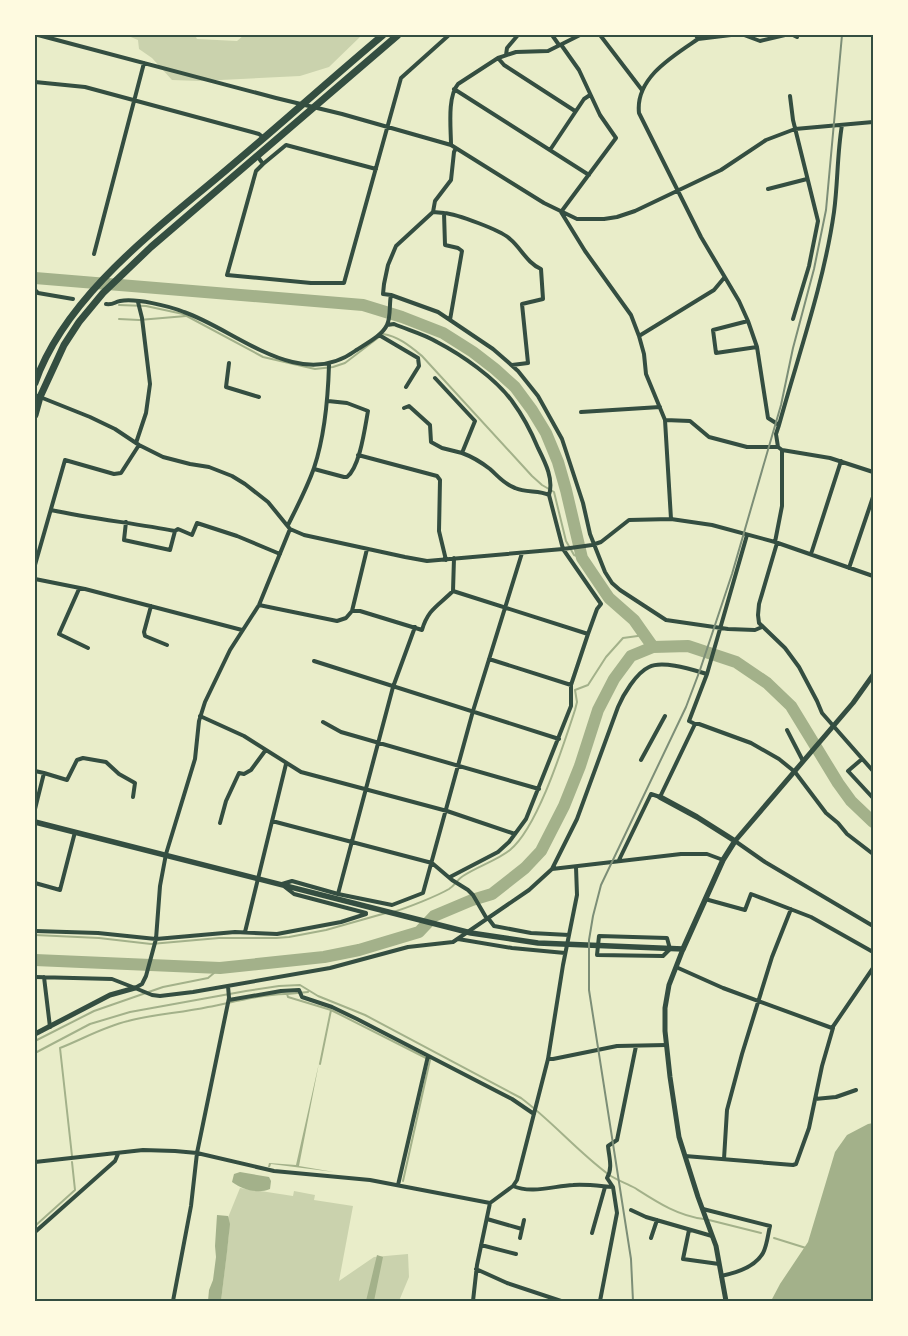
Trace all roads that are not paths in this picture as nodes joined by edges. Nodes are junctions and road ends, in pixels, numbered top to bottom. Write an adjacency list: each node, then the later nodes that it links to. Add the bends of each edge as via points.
1 (38, 35): 16 (street)
2 (383, 35): 23 (highway)
3 (398, 35): 24 (highway)
4 (449, 35): 28 (street, via 402,76)
5 (518, 35): 14 (street, via 507,48)
6 (552, 35): 13 (street)
7 (580, 35): 13 (street)
8 (731, 35): 12 (street)
9 (744, 35): 10 (street, via 760,41)
10 (785, 35)
11 (601, 36): 19 (street)
12 (697, 37): 19 (street, via 664,63)
13 (560, 46): 14 (street, via 548,51); 20 (street, via 579,70)
14 (506, 55): 15 (street)
15 (498, 58): 18 (street); 25 (street)
16 (144, 63): 22 (street); 23 (street)
17 (35, 82): 22 (street, via 85,86)
18 (454, 89): 31 (street, via 451,104); 32 (street)
19 (642, 90): 39 (street, via 639,112)
20 (590, 95): 25 (street); 36 (street, via 616,138)
21 (790, 96): 29 (street)
22 (134, 100): 30 (street); 43 (street)
23 (302, 104): 24 (street); 30 (highway)
24 (315, 107): 28 (street); 33 (highway)
25 (576, 111): 32 (street)
26 (873, 122): 27 (street)
27 (842, 125): 29 (street); 71 (street, via 831,231)
28 (388, 127): 31 (street); 35 (street)
29 (794, 129): 37 (street); 39 (street, via 766,140 720,170)
30 (264, 138): 61 (highway, via 142,243 91,292 58,336)
31 (454, 147): 40 (street, via 451,180 435,200); 41 (street)
32 (550, 150): 36 (street)
33 (258, 157): 34 (street); 63 (highway, via 151,247 103,293 64,345)
34 (264, 164): 35 (street, via 286,145); 35 (street, via 256,171 227,275 344,283)
35 (376, 169)
36 (589, 175): 41 (street)
37 (807, 179): 38 (street); 50 (street, via 818,221)
38 (768, 189)
39 (677, 191): 41 (street, via 617,217 577,219); 44 (street)
40 (433, 212): 42 (street); 46 (street, via 396,246 384,284 383,294)
41 (561, 212): 55 (street, via 631,315)
42 (444, 213): 51 (street, via 445,244 462,251); 59 (street, via 502,233 541,269 543,299 522,304 528,363)
43 (94, 254)
44 (724, 278): 52 (street); 55 (street, via 714,290)
45 (35, 290): 47 (street)
46 (391, 295): 51 (street); 53 (street)
47 (73, 299)
48 (138, 302): 49 (street); 58 (street, via 158,304 196,316 266,353 310,365); 72 (street, via 150,384)
49 (106, 304)
50 (793, 319)
51 (450, 320): 59 (street)
52 (748, 321): 56 (street); 56 (street, via 713,330 716,353)
53 (387, 323): 54 (street); 79 (street, via 436,341 491,378 511,399 544,459 551,480)
54 (379, 335): 58 (street, via 347,357); 62 (street, via 418,358 419,366)
55 (639, 336): 66 (street, via 646,374)
56 (756, 347): 71 (street, via 765,409 768,418)
57 (229, 363): 64 (street, via 226,387)
58 (329, 364): 65 (street)
59 (512, 365): 88 (street, via 538,396 562,439 584,503)
60 (435, 378): 74 (street, via 475,421)
61 (35, 383)
62 (406, 387)
63 (38, 396): 69 (highway); 72 (street, via 115,429)
64 (259, 397)
65 (328, 401): 75 (street, via 347,403 368,411); 77 (street)
66 (660, 406): 68 (street); 70 (street)
67 (404, 408): 74 (street, via 409,406 430,425 431,442)
68 (581, 412)
69 (35, 415)
70 (665, 420): 73 (street, via 690,421 709,437 746,447); 82 (street)
71 (779, 425): 73 (street, via 776,434)
72 (137, 444): 81 (street, via 121,473 114,474 65,460); 84 (street, via 162,457 209,466 232,476 259,494)
73 (780, 448): 76 (street); 87 (street, via 782,506)
74 (462, 453): 79 (street, via 515,488)
75 (358, 455): 77 (street, via 347,477); 95 (street, via 437,476 440,480 439,532)
76 (841, 461): 78 (street); 93 (street)
77 (314, 469): 84 (street)
78 (873, 472)
79 (550, 495): 90 (street)
80 (873, 497): 97 (street)
81 (51, 510): 83 (street); 96 (street)
82 (671, 519): 86 (street, via 712,525); 88 (street, via 629,520)
83 (126, 522): 85 (street); 85 (street, via 124,540 170,550)
84 (289, 527): 89 (street, via 304,535); 92 (street)
85 (175, 531): 92 (street, via 192,534 197,524)
86 (747, 535): 87 (street); 108 (street)
87 (776, 543): 93 (street); 107 (street, via 759,604 758,618)
88 (593, 545): 90 (street); 108 (street, via 612,583 660,617)
89 (367, 549): 95 (street, via 418,559); 105 (street)
90 (565, 549): 91 (street); 110 (street, via 601,604)
91 (522, 553): 94 (street); 104 (street)
92 (280, 554): 102 (street)
93 (811, 554): 97 (street)
94 (454, 558): 95 (street); 101 (street)
95 (446, 560)
96 (35, 566)
97 (849, 568): 98 (street)
98 (873, 576)
99 (35, 578): 100 (street)
100 (79, 589): 103 (street); 112 (street, via 59,634)
101 (453, 591): 104 (street); 106 (street, via 431,610 422,630)
102 (259, 605): 105 (street, via 337,621); 109 (street)
103 (151, 606): 109 (street); 111 (street, via 145,636)
104 (505, 607): 110 (street); 113 (street)
105 (352, 611): 106 (street)
106 (415, 627): 118 (street)
107 (762, 627): 108 (street, via 756,630); 124 (street, via 785,648 799,667)
108 (721, 628): 115 (street)
109 (242, 630): 120 (street)
110 (588, 634): 117 (street)
111 (167, 646)
112 (88, 648)
113 (489, 659): 117 (street); 119 (street)
114 (314, 661): 118 (street)
115 (707, 674): 123 (street, via 689,721); 158 (street, via 678,666 649,666 633,682 618,707 577,819)
116 (873, 676): 124 (street)
117 (571, 685): 126 (street, via 570,706)
118 (393, 687): 119 (street); 127 (street)
119 (473, 711): 126 (street); 133 (street)
120 (200, 716): 128 (street, via 231,729); 152 (street, via 195,759)
121 (665, 716): 130 (street)
122 (323, 722): 127 (street, via 341,732)
123 (695, 724): 136 (street, via 757,746); 141 (street)
124 (831, 728): 129 (street); 131 (street)
125 (787, 730): 131 (street)
126 (559, 739): 138 (street)
127 (380, 743): 133 (street); 139 (street)
128 (265, 751): 132 (street); 147 (street, via 251,770 239,773)
129 (862, 759): 135 (street); 142 (street, via 848,771)
130 (641, 760)
131 (804, 760): 136 (street)
132 (286, 764): 139 (street, via 301,772); 145 (street)
133 (459, 766): 138 (street); 144 (street)
134 (35, 770): 137 (street)
135 (873, 771)
136 (795, 772): 150 (street); 153 (street, via 826,813)
137 (44, 773): 140 (street, via 67,780 77,760 106,762 135,783); 143 (street)
138 (539, 789): 149 (street)
139 (366, 790): 144 (street); 151 (street)
140 (133, 797)
141 (660, 798): 150 (main road); 154 (street, via 652,794)
142 (873, 798)
143 (35, 809)
144 (447, 812): 149 (street); 156 (street)
145 (272, 820): 151 (street); 160 (street)
146 (35, 822): 148 (main road)
147 (220, 823)
148 (75, 832): 152 (main road); 161 (street, via 60,890)
149 (516, 834): 159 (street, via 498,852)
150 (735, 841): 155 (main road); 167 (street)
151 (351, 842): 156 (street); 163 (street)
152 (166, 854): 160 (main road); 172 (street)
153 (873, 854)
154 (619, 860): 155 (street, via 681,854 707,854); 157 (street)
155 (723, 860): 164 (main road)
156 (432, 863): 159 (street); 163 (street, via 423,893 392,905)
157 (576, 867): 158 (street); 170 (street, via 577,894)
158 (552, 869): 166 (street, via 529,890)
159 (450, 877): 166 (street, via 473,895)
160 (258, 879): 162 (main road); 169 (street)
161 (35, 883)
162 (282, 884): 163 (street, via 292,881); 169 (street, via 294,894 366,914 277,934); 173 (main road, via 457,930 514,940)
163 (338, 894)
164 (705, 899): 165 (street, via 745,910 751,894); 174 (main road)
165 (791, 909): 175 (street); 184 (street)
166 (486, 917): 170 (street, via 494,926 531,933); 171 (street)
167 (873, 926)
168 (35, 931): 172 (street)
169 (244, 932): 172 (street)
170 (569, 935): 176 (street)
171 (458, 939): 176 (street); 182 (street, via 408,947 330,968)
172 (155, 940): 181 (street, via 146,976 142,984)
173 (670, 949): 173 (street, via 663,956 597,956 599,936 666,938); 174 (main road)
174 (683, 949): 177 (street)
175 (873, 952)
176 (565, 953): 191 (street)
177 (676, 967): 184 (street); 188 (street, via 665,1008)
178 (873, 968): 186 (street)
179 (35, 977): 180 (street)
180 (44, 977): 181 (street, via 112,979); 185 (street)
181 (134, 988): 182 (street, via 160,996); 185 (street, via 110,995)
182 (228, 988): 183 (street)
183 (229, 999): 190 (street, via 299,990 302,997 349,1014); 196 (street)
184 (757, 1002): 186 (street); 198 (street, via 728,1110)
185 (50, 1027): 187 (street)
186 (832, 1028): 193 (street)
187 (35, 1034)
188 (666, 1045): 189 (street); 197 (street, via 679,1137)
189 (636, 1046): 191 (street, via 617,1046); 203 (street, via 617,1140 608,1146 611,1162 608,1175)
190 (428, 1056): 194 (street); 200 (street)
191 (548, 1059): 194 (street)
192 (856, 1090): 193 (street, via 836,1097)
193 (815, 1098): 198 (street, via 809,1128 796,1164)
194 (534, 1112): 201 (street, via 520,1174)
195 (118, 1154): 196 (street, via 158,1150); 199 (street); 212 (street, via 115,1161)
196 (197, 1154): 200 (street, via 274,1170); 222 (street)
197 (685, 1156): 198 (street); 206 (street)
198 (724, 1159)
199 (35, 1162)
200 (398, 1185): 204 (street)
201 (513, 1186): 202 (street, via 535,1190 574,1185); 204 (street)
202 (605, 1187): 203 (street); 213 (street)
203 (613, 1187): 225 (street, via 617,1213)
204 (490, 1203): 207 (street)
205 (631, 1210): 209 (street)
206 (704, 1211): 214 (street); 221 (street, via 770,1226 763,1253 750,1266)
207 (487, 1219): 210 (street); 217 (street)
208 (524, 1220): 210 (street)
209 (657, 1220): 211 (street); 216 (street)
210 (522, 1229): 215 (street)
211 (689, 1230): 214 (street); 219 (street, via 683,1259)
212 (35, 1232)
213 (592, 1233)
214 (712, 1236): 219 (street)
215 (520, 1238)
216 (651, 1238)
217 (481, 1245): 218 (street); 220 (street)
218 (516, 1254)
219 (719, 1264): 221 (street)
220 (476, 1269): 223 (street); 224 (street)
221 (722, 1276): 226 (street)
222 (174, 1301)
223 (473, 1301)
224 (561, 1301)
225 (600, 1301)
226 (726, 1301)

